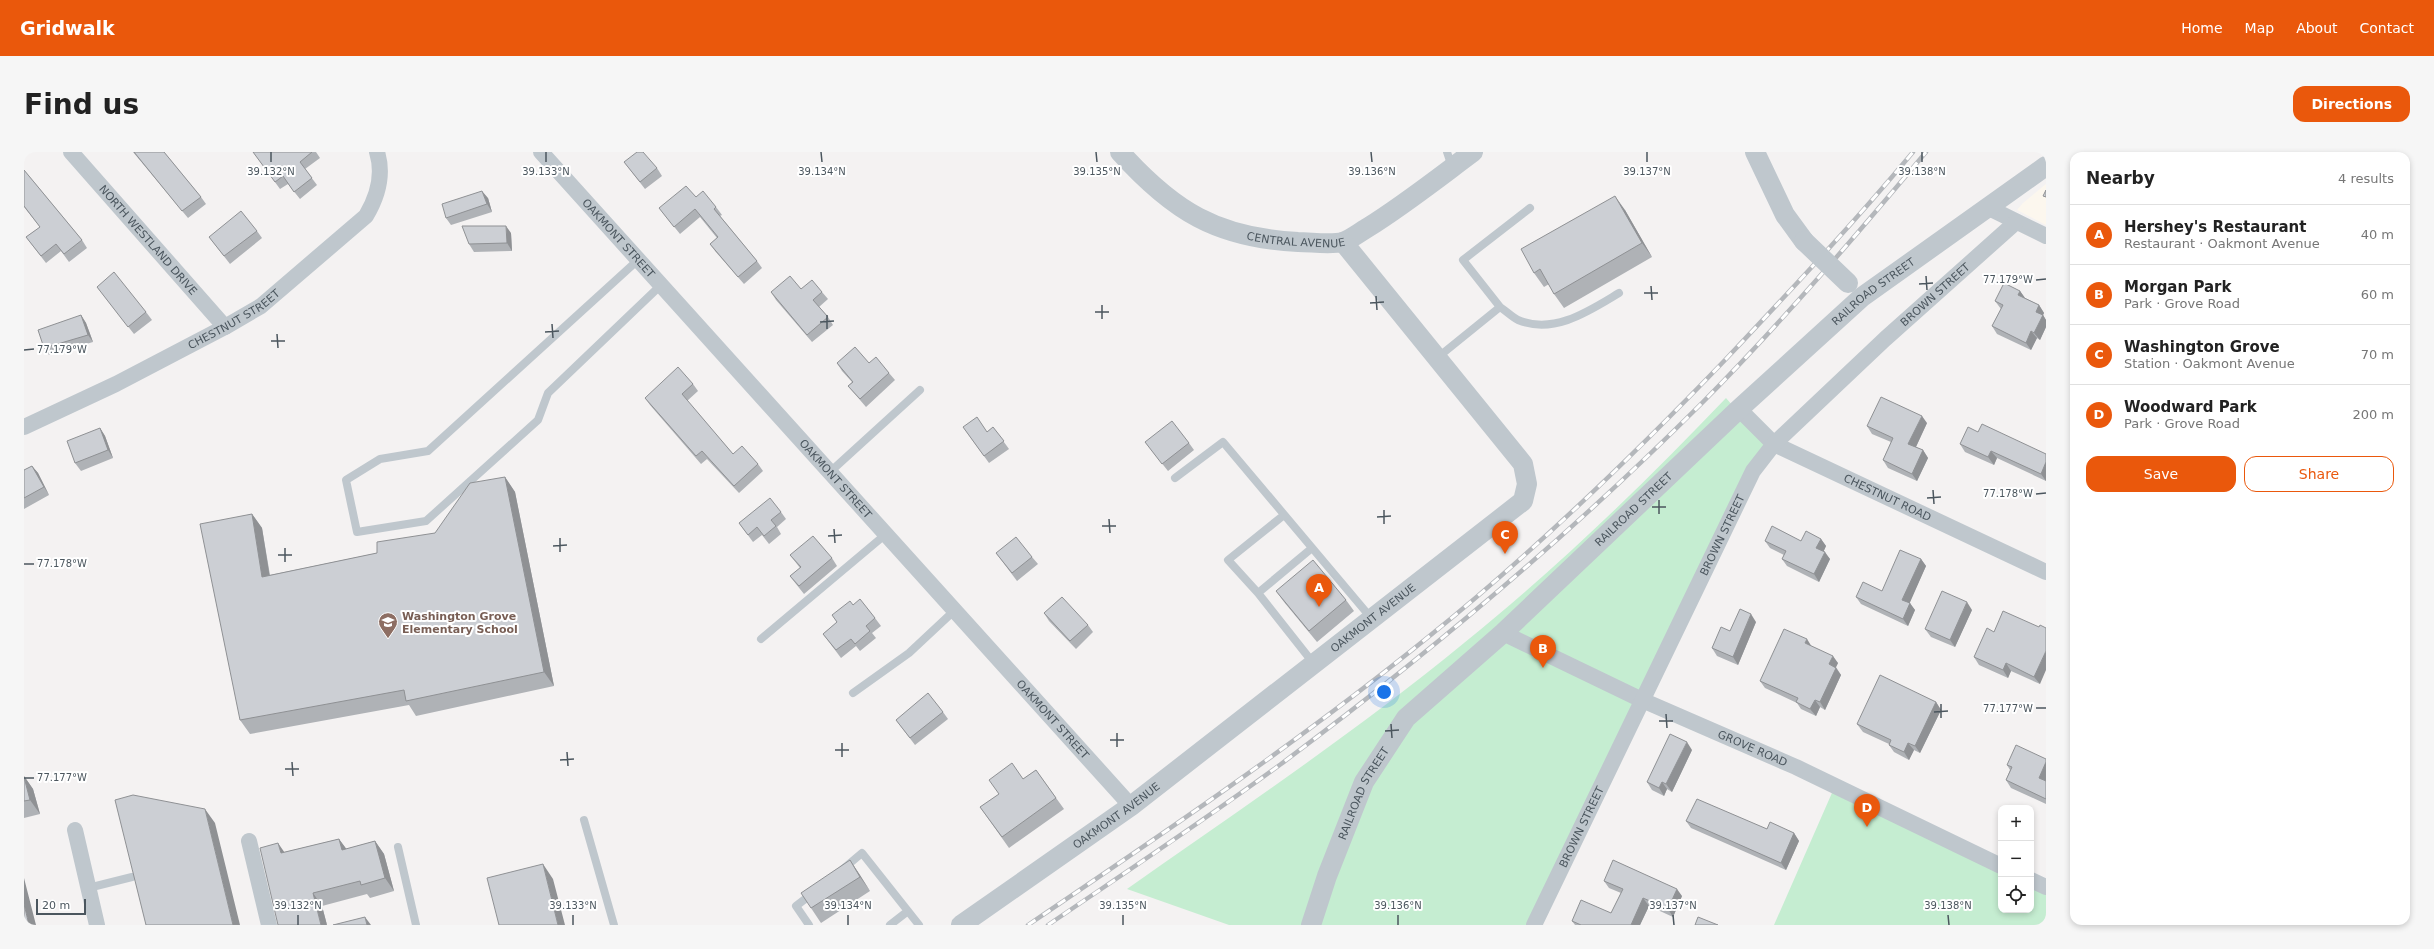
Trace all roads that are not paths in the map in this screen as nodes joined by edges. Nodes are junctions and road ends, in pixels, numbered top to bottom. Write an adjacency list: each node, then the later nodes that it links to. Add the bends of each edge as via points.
1 (71, 152): 19 (street, NORTH WESTLAND DRIVE)
2 (377, 152): 19 (street, CHESTNUT STREET, via 379,186 375,201 366,216 261,306)
3 (541, 152): 14 (street, OAKMONT STREET)
4 (1120, 152): 13 (street, CENTRAL AVENUE, via 1145,179 1185,211 1206,222 1264,240)
5 (1473, 152): 7 (street, CENTRAL AVENUE)
6 (1754, 153): 17 (street, bridge, via 1785,215 1804,241)
7 (1449, 160): 13 (street, CENTRAL AVENUE, via 1393,212)
8 (2046, 166): 10 (street, RAILROAD STREET)
9 (1530, 208): 18 (lane, via 1463,260)
10 (1989, 208): 11 (street); 17 (street, RAILROAD STREET)
11 (2016, 222): 12 (street); 24 (street, BROWN STREET, via 1885,339)
12 (2046, 236)
13 (1344, 242): 20 (street, OAKMONT AVENUE)
14 (638, 260): 15 (street, OAKMONT STREET); 15 (lane, via 428,451 380,459 346,480 357,532 426,521 538,420 548,393)
15 (661, 285): 25 (street, OAKMONT STREET)
16 (1619, 293): 18 (lane, via 1577,317 1553,324 1517,320)
17 (1862, 297): 22 (street, RAILROAD STREET)
18 (1500, 307): 20 (lane)
19 (225, 327): 23 (street, CHESTNUT STREET, via 116,384)
20 (1437, 358): 33 (street, OAKMONT AVENUE, via 1523,464 1527,484 1523,501)
21 (920, 390): 25 (lane)
22 (1739, 409): 24 (street, CHESTNUT ROAD); 34 (street, RAILROAD STREET)
23 (24, 427)
24 (1774, 444): 30 (street, CHESTNUT ROAD); 38 (street, BROWN STREET, via 1753,471)
25 (830, 472): 28 (street, OAKMONT STREET)
26 (1175, 478): 27 (lane, via 1222,442)
27 (1284, 515): 29 (lane); 31 (lane, via 1228,560)
28 (886, 534): 32 (street, OAKMONT STREET); 35 (lane)
29 (1312, 548): 31 (lane); 33 (lane)
30 (2046, 572)
31 (1258, 593): 36 (lane)
32 (955, 610): 37 (lane, via 909,653); 39 (street, OAKMONT STREET)
33 (1373, 620): 36 (street, OAKMONT AVENUE)
34 (1503, 633): 38 (street, GROVE ROAD); 60 (street, RAILROAD STREET, via 1406,718 1395,733 1364,782 1327,876)
35 (761, 639)
36 (1315, 664): 39 (street, OAKMONT AVENUE)
37 (853, 693)
38 (1642, 700): 44 (street, GROVE ROAD, via 1796,767); 61 (street, BROWN STREET)
39 (1131, 806): 59 (street, OAKMONT AVENUE)
40 (584, 820): 55 (lane)
41 (74, 830): 50 (street)
42 (249, 841): 53 (street)
43 (398, 847): 54 (lane)
44 (1998, 865)
45 (838, 873): 51 (lane, via 862,853)
46 (132, 877): 50 (lane)
47 (2034, 881): 49 (street)
48 (820, 887): 56 (lane, via 796,906)
49 (2046, 887)
50 (88, 888): 52 (street)
51 (908, 911): 57 (lane); 58 (lane)
52 (97, 925)
53 (269, 925)
54 (416, 925)
55 (614, 925)
56 (808, 925)
57 (890, 925)
58 (918, 925)
59 (961, 925)
60 (1311, 925)
61 (1534, 925)

